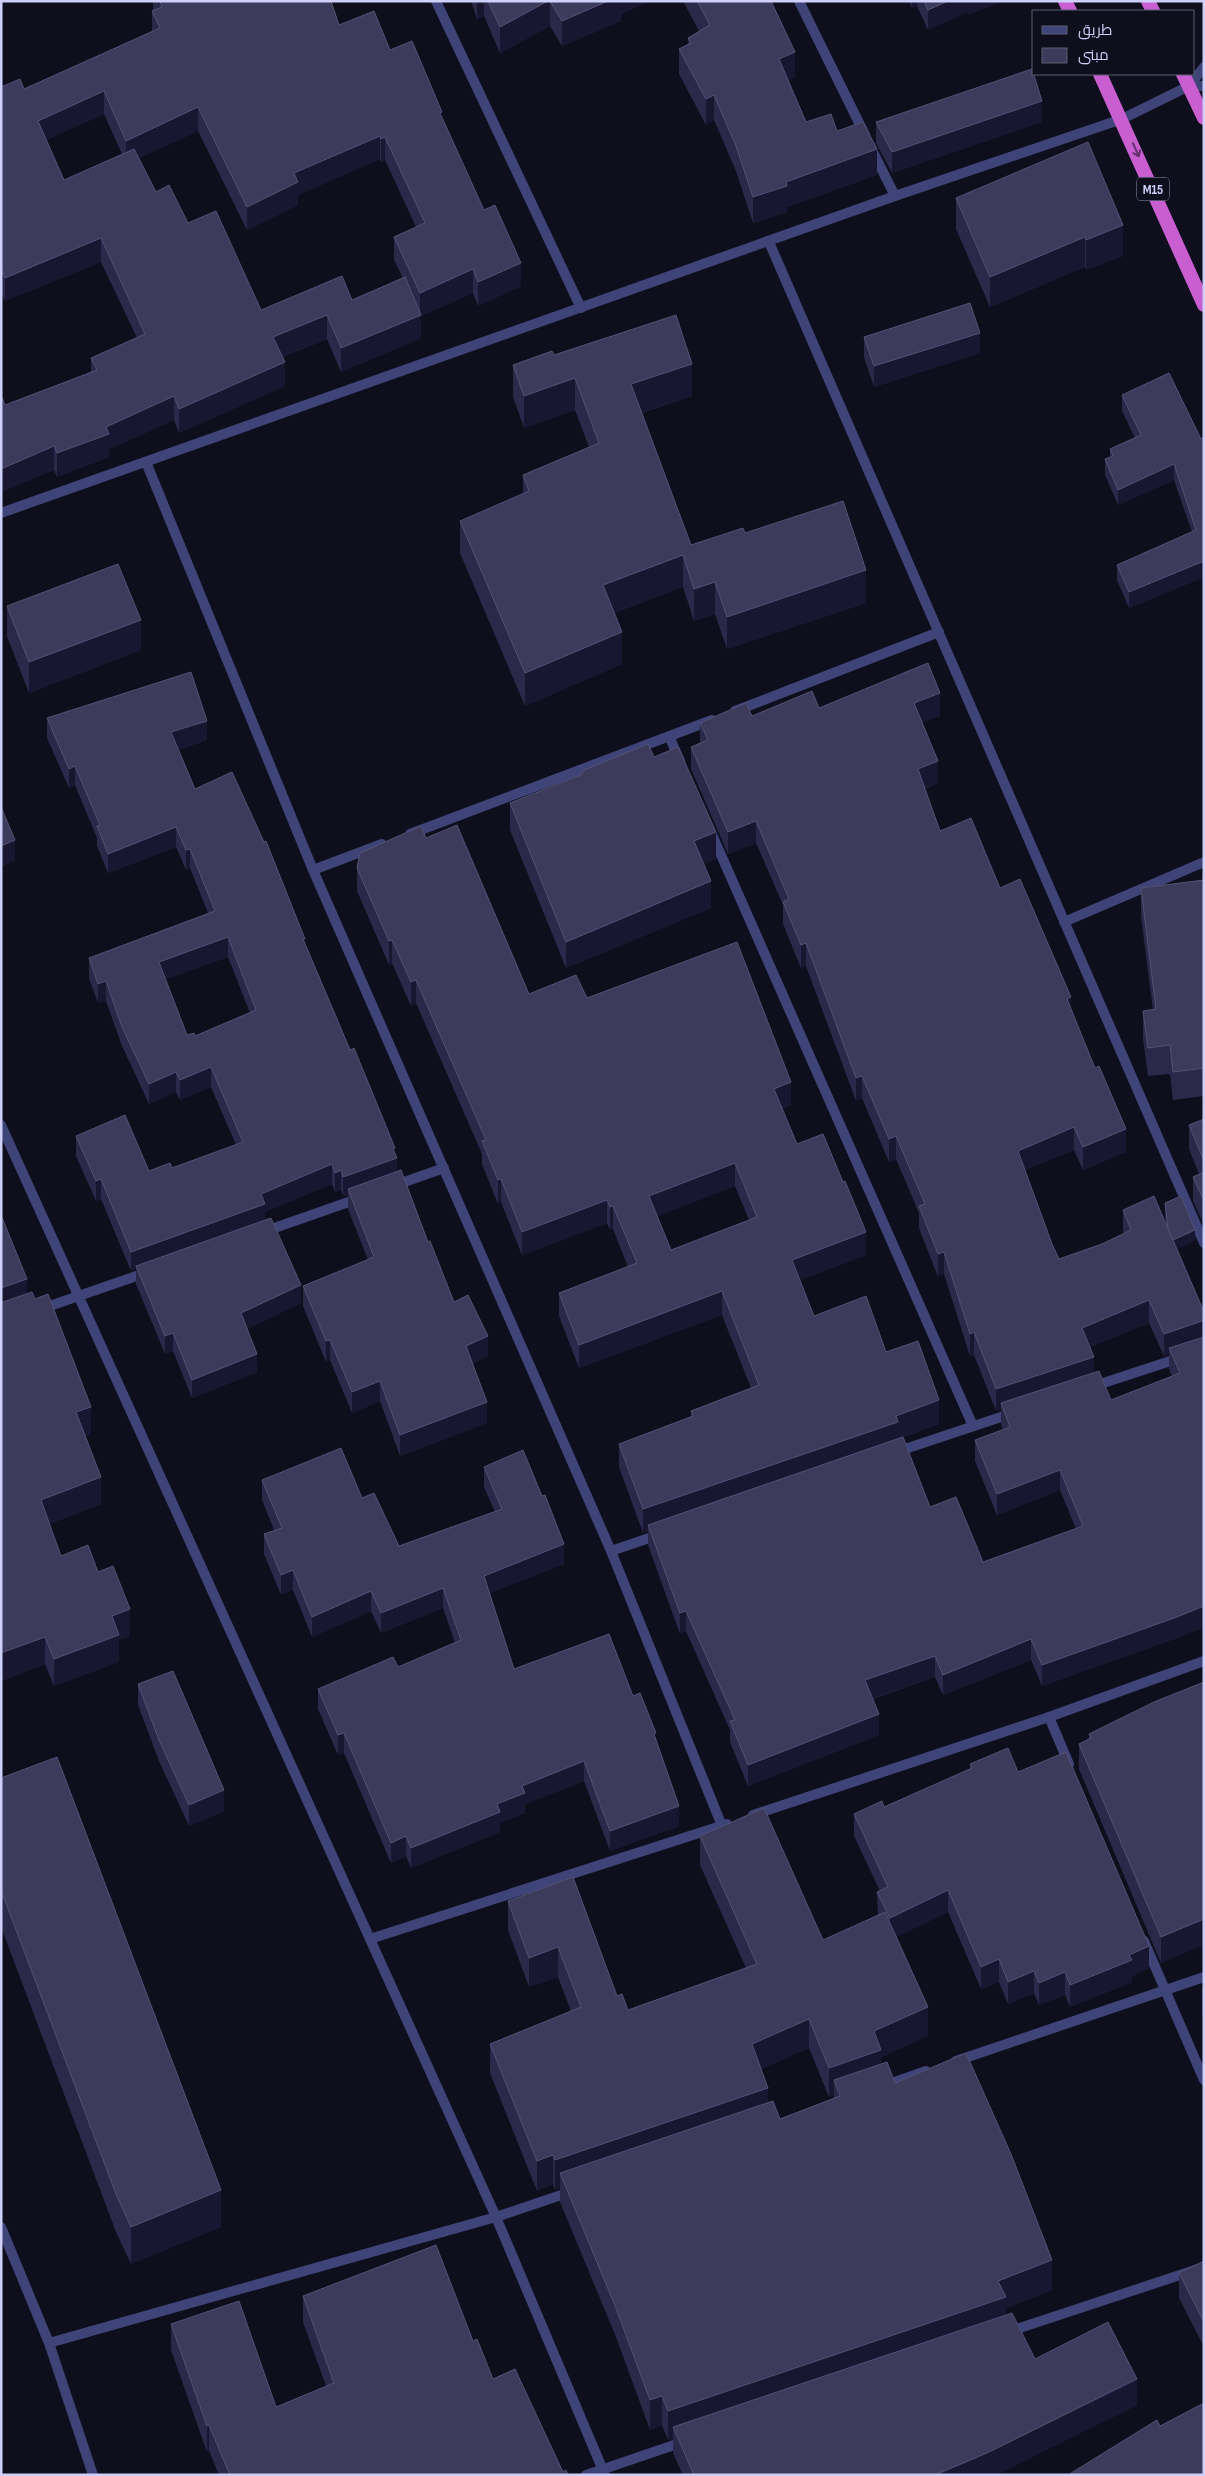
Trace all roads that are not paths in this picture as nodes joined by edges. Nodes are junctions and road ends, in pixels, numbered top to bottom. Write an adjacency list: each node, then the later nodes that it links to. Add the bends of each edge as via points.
1 (436, 1): 11 (street)
2 (799, 1): 8 (street)
3 (1100, 75): 7 (highway, M15)
4 (1186, 80): 5 (street); 6 (highway); 7 (street)
5 (1204, 86)
6 (1204, 118)
7 (1122, 119): 8 (street); 10 (highway, M15, one-way to 10)
8 (896, 196): 9 (street)
9 (768, 242): 11 (street); 14 (street)
10 (1204, 304)
11 (581, 308): 12 (street)
12 (146, 462): 13 (street); 19 (street)
13 (1, 513)
14 (938, 632): 15 (street); 20 (street)
15 (669, 736): 16 (street); 19 (street)
16 (685, 772)
17 (705, 818): 31 (street)
18 (1204, 862): 20 (street)
19 (313, 870): 22 (street)
20 (1064, 922): 24 (street)
21 (1, 1124): 26 (street)
22 (444, 1168): 23 (street); 34 (street)
23 (257, 1234)
24 (1204, 1243)
25 (154, 1270): 26 (street)
26 (79, 1297): 27 (street); 40 (street)
27 (27, 1313)
28 (1204, 1350): 29 (street)
29 (1084, 1390)
30 (1019, 1411): 31 (street)
31 (973, 1426): 32 (street)
32 (889, 1455)
33 (676, 1529): 34 (street)
34 (611, 1551): 38 (street)
35 (1204, 1661): 36 (street)
36 (1049, 1718): 37 (street); 38 (street)
37 (1072, 1772)
38 (722, 1826): 40 (street)
39 (1138, 1927): 42 (street)
40 (370, 1939): 46 (street)
41 (1204, 1977): 42 (street)
42 (1165, 1990): 43 (street); 44 (street)
43 (1204, 2080)
44 (873, 2089)
45 (581, 2188): 46 (street)
46 (496, 2217): 50 (street); 52 (street)
47 (1, 2227): 50 (street)
48 (1204, 2267): 49 (street)
49 (997, 2336)
50 (49, 2344): 53 (street)
51 (696, 2437): 52 (street)
52 (603, 2472): 54 (street)
53 (93, 2475)
54 (586, 2475)

